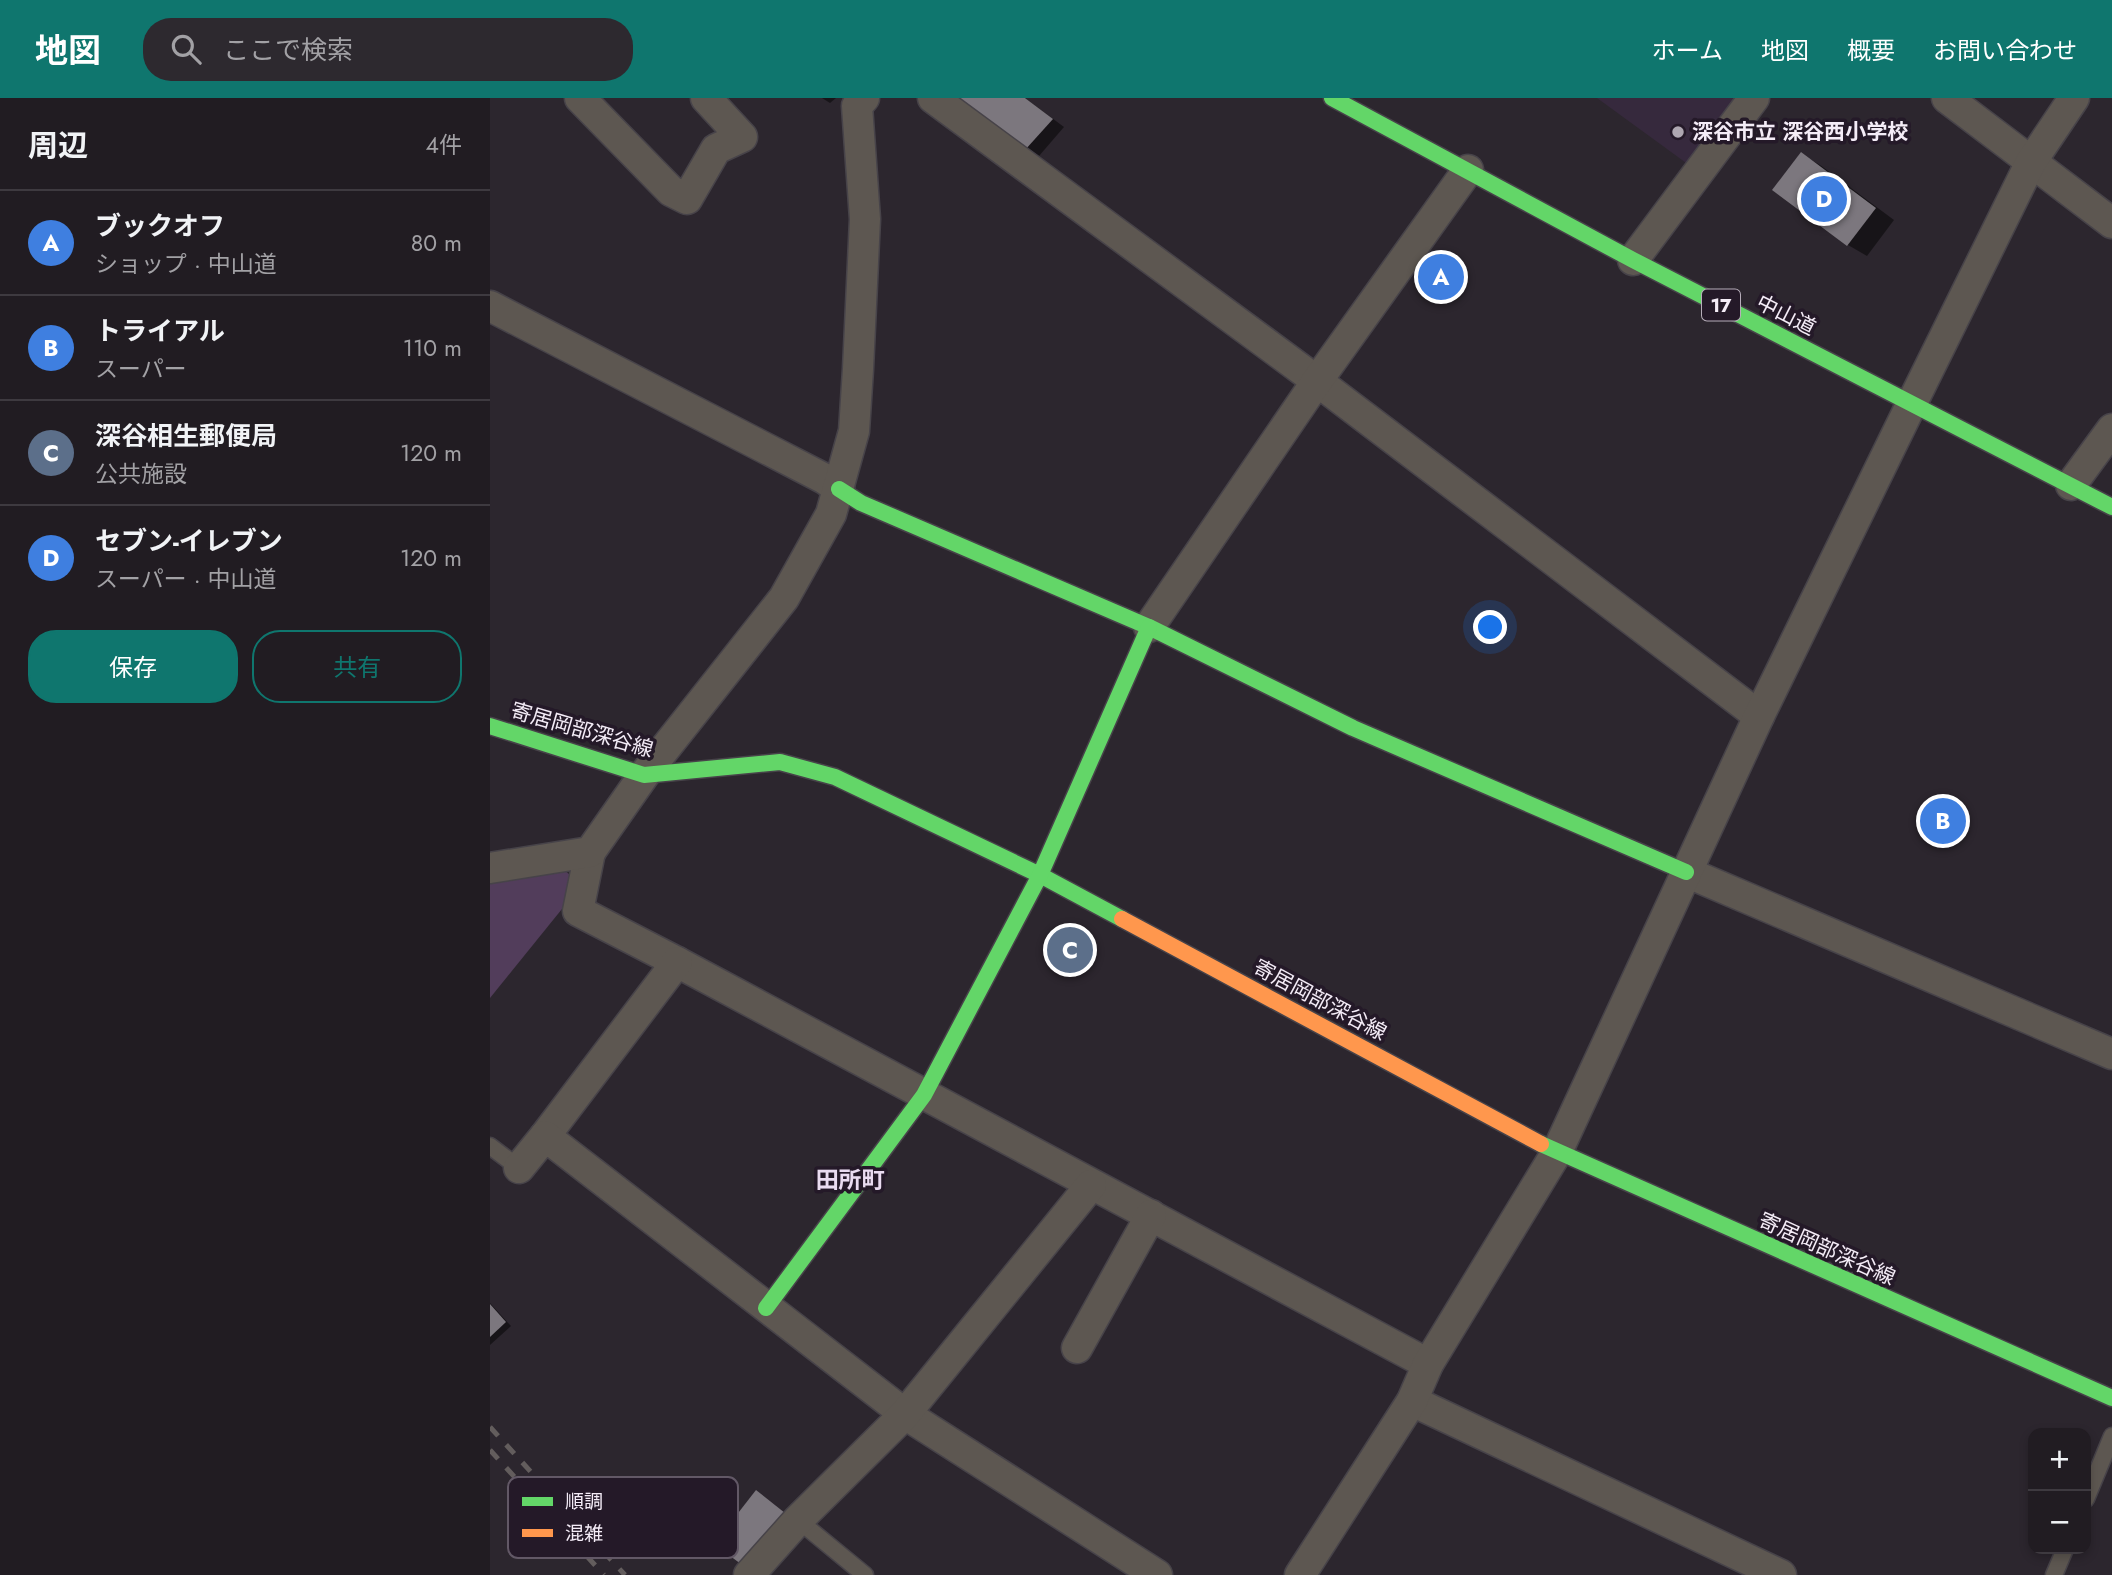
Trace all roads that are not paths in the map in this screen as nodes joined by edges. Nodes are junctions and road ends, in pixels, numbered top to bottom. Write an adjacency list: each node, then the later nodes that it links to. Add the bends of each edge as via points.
1 (580, 98): 2 (street, via 671,191 687,199 716,149 742,137)
2 (706, 98)
3 (863, 98): 18 (street, via 857,106 865,219 859,369 854,431)
4 (933, 98): 14 (street)
5 (1332, 98): 10 (main road, 中山道 / 17)
6 (1754, 98): 12 (street)
7 (1947, 98): 9 (street)
8 (2074, 98): 9 (street)
9 (2031, 162): 11 (street); 15 (street)
10 (1468, 170): 12 (main road, 中山道 / 17); 14 (street)
11 (2112, 223)
12 (1633, 260): 15 (main road, 中山道 / 17)
13 (490, 306): 18 (street)
14 (1317, 381): 20 (street); 21 (street)
15 (1912, 403): 17 (main road, 中山道 / 17); 21 (street)
16 (2112, 429): 17 (street)
17 (2071, 485): 19 (main road, 中山道 / 17)
18 (839, 489): 20 (main road, via 861,503); 23 (street, via 831,514 784,598)
19 (2112, 507)
20 (1149, 627): 26 (main road, via 1353,728); 27 (main road)
21 (1759, 716): 26 (street)
22 (490, 726): 23 (main road, 寄居岡部深谷線)
23 (644, 775): 24 (street); 27 (main road, 寄居岡部深谷線, via 780,762 835,777)
24 (590, 852): 25 (street); 28 (street, via 578,911)
25 (490, 868)
26 (1686, 872): 29 (street); 33 (street)
27 (1040, 876): 30 (main road); 33 (main road, 寄居岡部深谷線)
28 (677, 962): 30 (street); 31 (street)
29 (2112, 1054)
30 (924, 1095): 35 (street); 37 (main road)
31 (545, 1136): 34 (street); 37 (street)
32 (490, 1146): 34 (lane)
33 (1557, 1152): 39 (street); 40 (main road, 寄居岡部深谷線)
34 (519, 1168)
35 (1091, 1185): 36 (street); 42 (street)
36 (1151, 1215): 38 (street); 39 (street)
37 (765, 1307): 42 (street)
38 (1077, 1348)
39 (1428, 1364): 41 (street)
40 (2112, 1398)
41 (1412, 1401): 50 (street); 51 (street)
42 (905, 1414): 45 (street); 49 (street)
43 (2112, 1436): 44 (lane)
44 (2089, 1491)
45 (798, 1520): 47 (street); 48 (lane)
46 (2063, 1554): 52 (lane)
47 (749, 1575)
48 (865, 1575)
49 (1157, 1575)
50 (1300, 1575)
51 (1781, 1575)
52 (2054, 1575)

